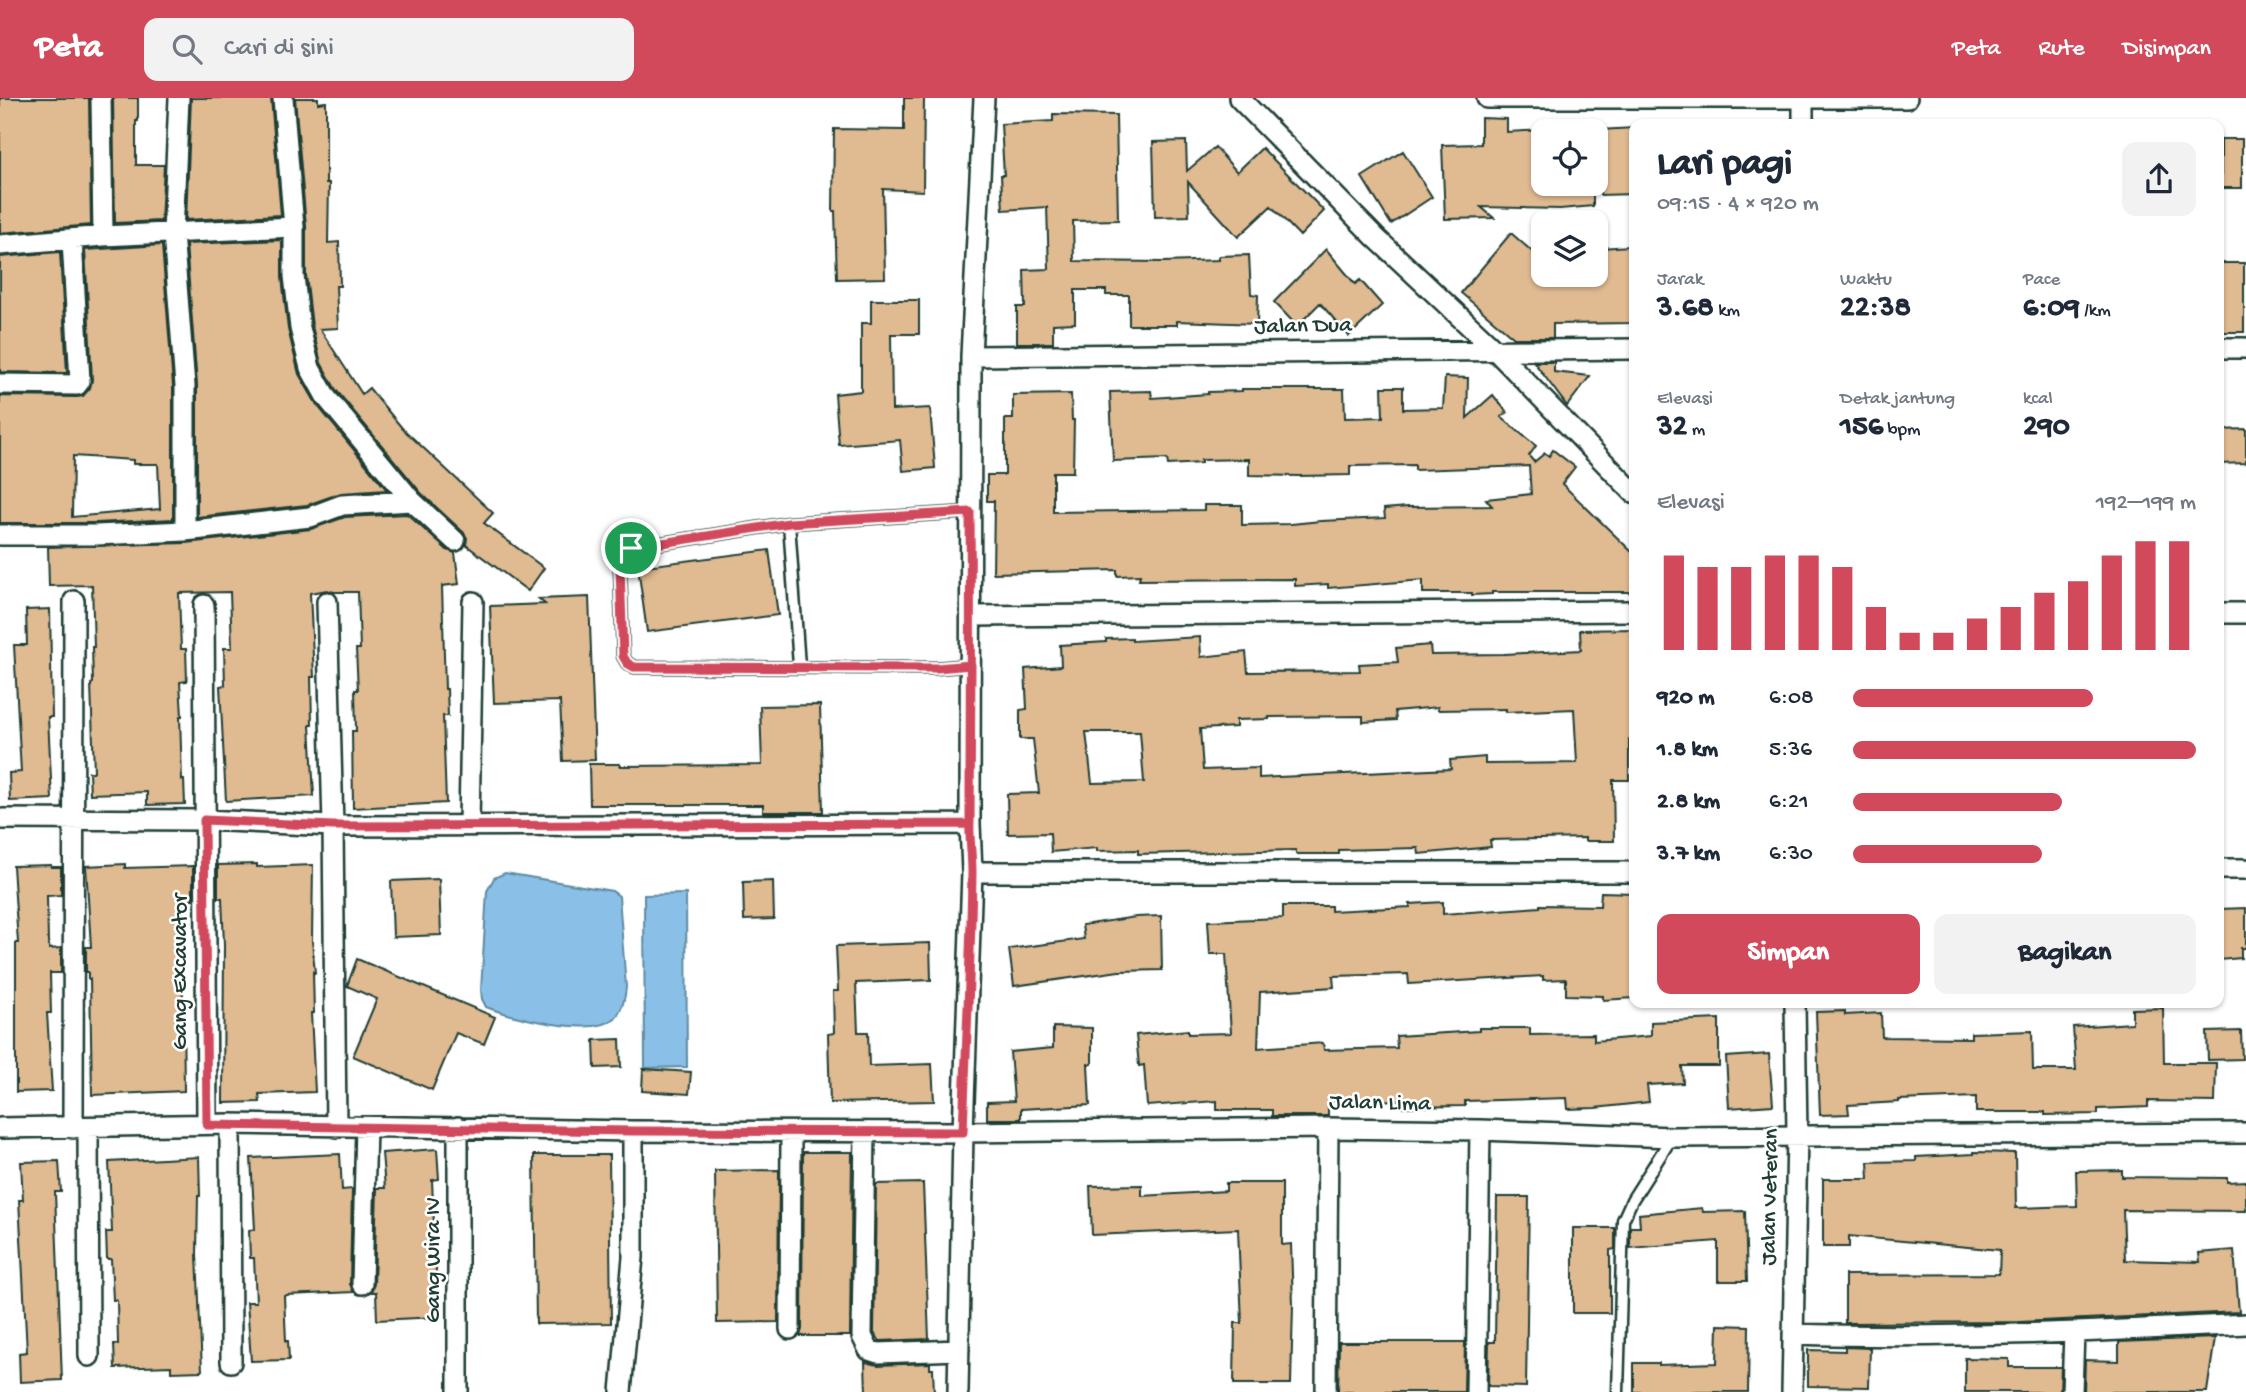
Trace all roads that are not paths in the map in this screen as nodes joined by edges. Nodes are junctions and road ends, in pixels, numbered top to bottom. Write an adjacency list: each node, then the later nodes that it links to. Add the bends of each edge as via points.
1 (101, 98): 12 (street)
2 (178, 98): 11 (street)
3 (283, 98): 10 (street)
4 (984, 98): 19 (street)
5 (1239, 98): 17 (street, via 1375,237)
6 (1487, 98): 8 (street)
7 (1907, 98): 8 (street)
8 (1803, 99): 9 (street)
9 (1803, 119)
10 (294, 226): 11 (street); 22 (street, via 294,276 310,368 326,397)
11 (173, 233): 12 (street); 25 (street, via 185,386)
12 (103, 236): 13 (street)
13 (72, 240): 14 (street); 20 (street, via 80,382)
14 (0, 245)
15 (2224, 348): 16 (street)
16 (2246, 348)
17 (1494, 349): 18 (street, Jalan Dua); 19 (street, Jalan Dua); 21 (street)
18 (1629, 349)
19 (971, 356): 23 (street)
20 (0, 384)
21 (1629, 488)
22 (412, 501): 25 (street, via 342,505 310,517); 27 (street)
23 (970, 512): 24 (lane); 35 (street)
24 (789, 523): 37 (lane); 37 (lane, via 631,548 620,568 623,656 634,667)
25 (185, 531): 26 (street)
26 (0, 535)
27 (455, 541)
28 (74, 601): 39 (street)
29 (327, 602): 43 (street)
30 (473, 602): 42 (street)
31 (204, 605): 40 (street, Gang Excavator)
32 (1629, 611): 35 (street)
33 (2224, 613): 34 (street)
34 (2246, 613)
35 (971, 616): 36 (street)
36 (971, 665): 37 (lane); 41 (street)
37 (799, 666)
38 (0, 819): 39 (street)
39 (74, 820): 40 (street); 55 (street)
40 (204, 820): 43 (street); 49 (street, Gang Excavator)
41 (970, 824): 42 (street); 46 (street)
42 (469, 825): 43 (street)
43 (333, 826): 51 (street)
44 (2224, 869): 45 (street)
45 (2246, 869)
46 (972, 872): 47 (street); 61 (street)
47 (1629, 872)
48 (1795, 1008): 63 (street, Jalan Veteran)
49 (207, 1125): 50 (street, Jalan Lima); 55 (street, Jalan Lima)
50 (230, 1125): 51 (street, Jalan Lima); 72 (street)
51 (336, 1127): 52 (street, Jalan Lima)
52 (366, 1127): 53 (street, Jalan Lima); 65 (street)
53 (458, 1127): 58 (street, Jalan Lima); 73 (street, Gang Wira IV)
54 (0, 1128): 55 (street, Jalan Lima)
55 (81, 1128): 71 (street)
56 (1328, 1128): 57 (street, Jalan Lima); 61 (street, Jalan Lima); 76 (street)
57 (1480, 1130): 64 (street, Jalan Lima); 77 (street)
58 (633, 1131): 59 (street, Jalan Lima); 74 (street, via 633,1257)
59 (791, 1132): 60 (street, Jalan Lima); 67 (street)
60 (865, 1132): 61 (street, Jalan Lima); 70 (street, via 865,1345 878,1353)
61 (963, 1132): 70 (street)
62 (2246, 1133): 63 (street, Jalan Lima)
63 (1797, 1135): 64 (street, Jalan Lima); 69 (street, Jalan Veteran)
64 (1672, 1137): 78 (lane, via 1623,1220)
65 (362, 1284)
66 (2246, 1324): 68 (street)
67 (790, 1329)
68 (2074, 1332): 69 (street); 80 (street)
69 (1793, 1334): 79 (street, Jalan Veteran)
70 (959, 1350): 75 (street)
71 (89, 1356)
72 (231, 1362)
73 (458, 1392)
74 (621, 1392)
75 (958, 1392)
76 (1326, 1392)
77 (1476, 1392)
78 (1618, 1392)
79 (1792, 1392)
80 (2072, 1392)

